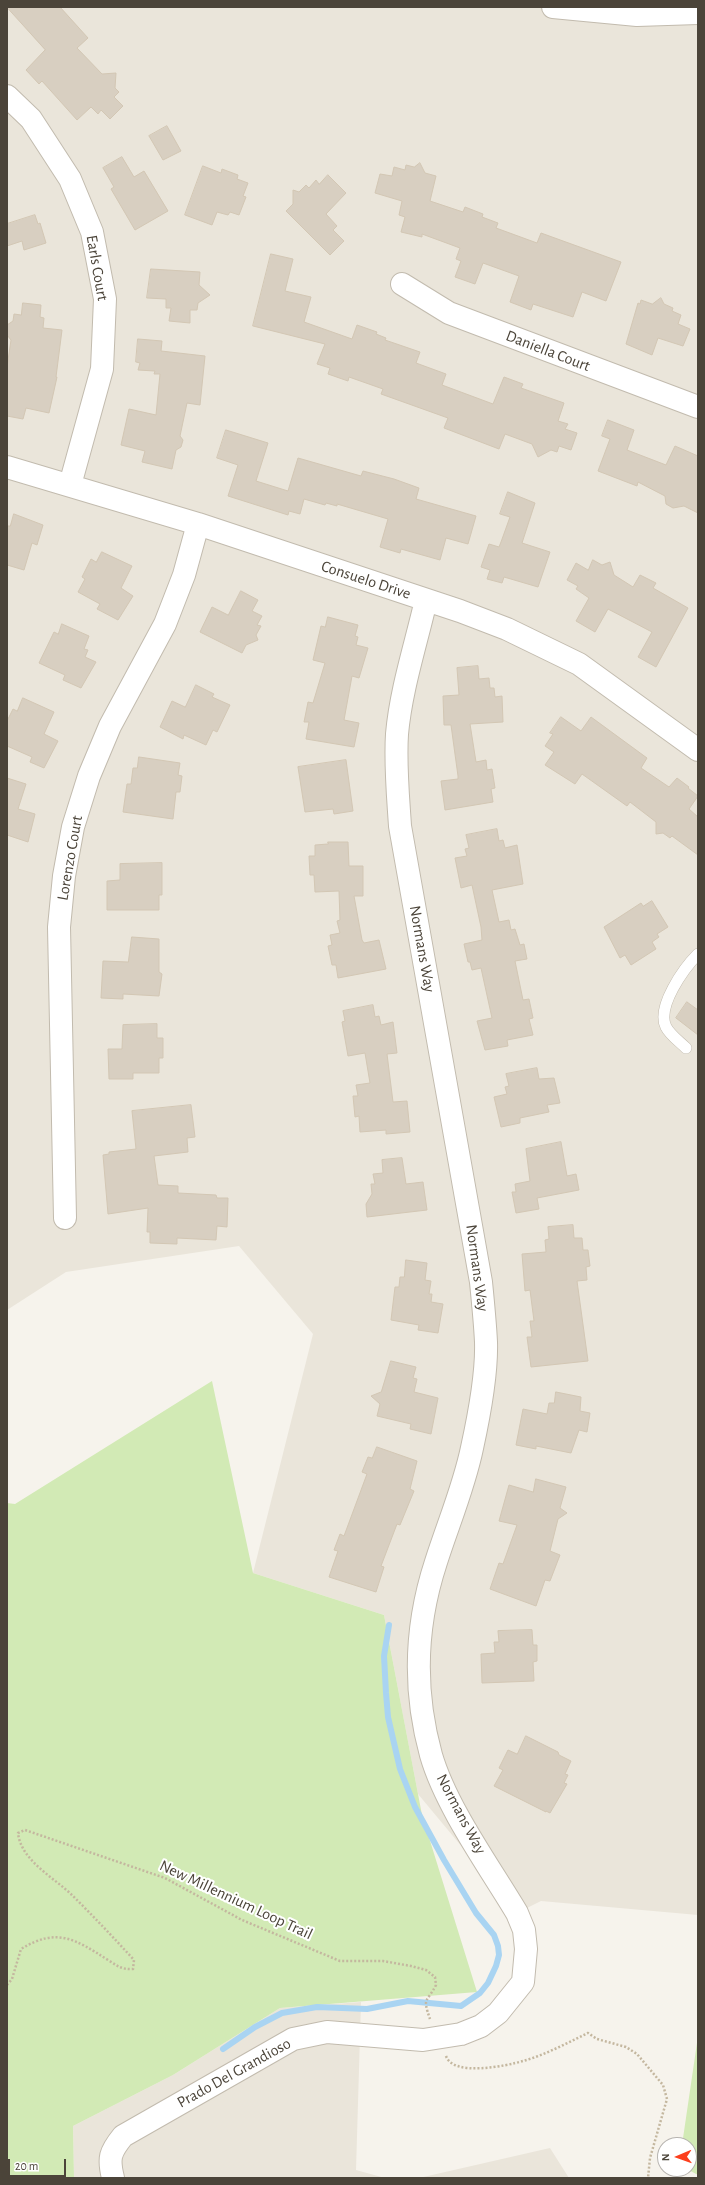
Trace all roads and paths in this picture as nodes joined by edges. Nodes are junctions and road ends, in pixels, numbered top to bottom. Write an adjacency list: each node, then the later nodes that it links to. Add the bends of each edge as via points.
1 (553, 7): 2 (street, via 637,15)
2 (698, 13)
3 (7, 96): 7 (street, Earls Court, via 31,119 70,178 92,232 105,299 102,369)
4 (402, 284): 5 (street, Daniella Court, via 449,313)
5 (698, 407)
6 (7, 467): 7 (street, Consuelo Drive)
7 (70, 485): 8 (street, Consuelo Drive)
8 (198, 524): 9 (street, Consuelo Drive); 13 (street, Lorenzo Court, via 184,575 165,624 110,726 89,776 73,827 64,876 59,927)
9 (426, 600): 10 (street, Consuelo Drive, via 507,629 579,664); 14 (street, Normans Way, via 397,733 396,774 400,826 481,1282 486,1343 481,1398 472,1448 461,1491 435,1564 420,1623 418,1670 422,1715 432,1756 446,1792)
10 (698, 750)
11 (698, 954): 12 (lane, via 678,978 664,1017 666,1028)
12 (686, 1048)
13 (65, 1218)
14 (517, 1913): 16 (street, Prado Del Grandioso, via 524,1930 526,1949 523,1982 498,2013 480,2026 461,2034)
15 (7, 1986): 16 (path, New Millennium Loop Trail, via 12,1979 21,1949 36,1940 64,1937 84,1944 124,1970 133,1969 134,1960 71,1894 42,1872 19,1842 18,1833 25,1830 165,1878 242,1920 340,1961 383,1961 426,1970 435,1977 436,1985 425,2004 430,2020)
16 (440, 2037): 17 (street, Prado Del Grandioso, via 408,2040 327,2032 293,2039 122,2136 112,2148 110,2163); 18 (path, New Millennium Loop Trail, via 448,2061 457,2067 470,2069 523,2061 588,2033 597,2039 626,2047 637,2054 663,2085 667,2099 650,2158)
17 (113, 2178)
18 (648, 2178)

